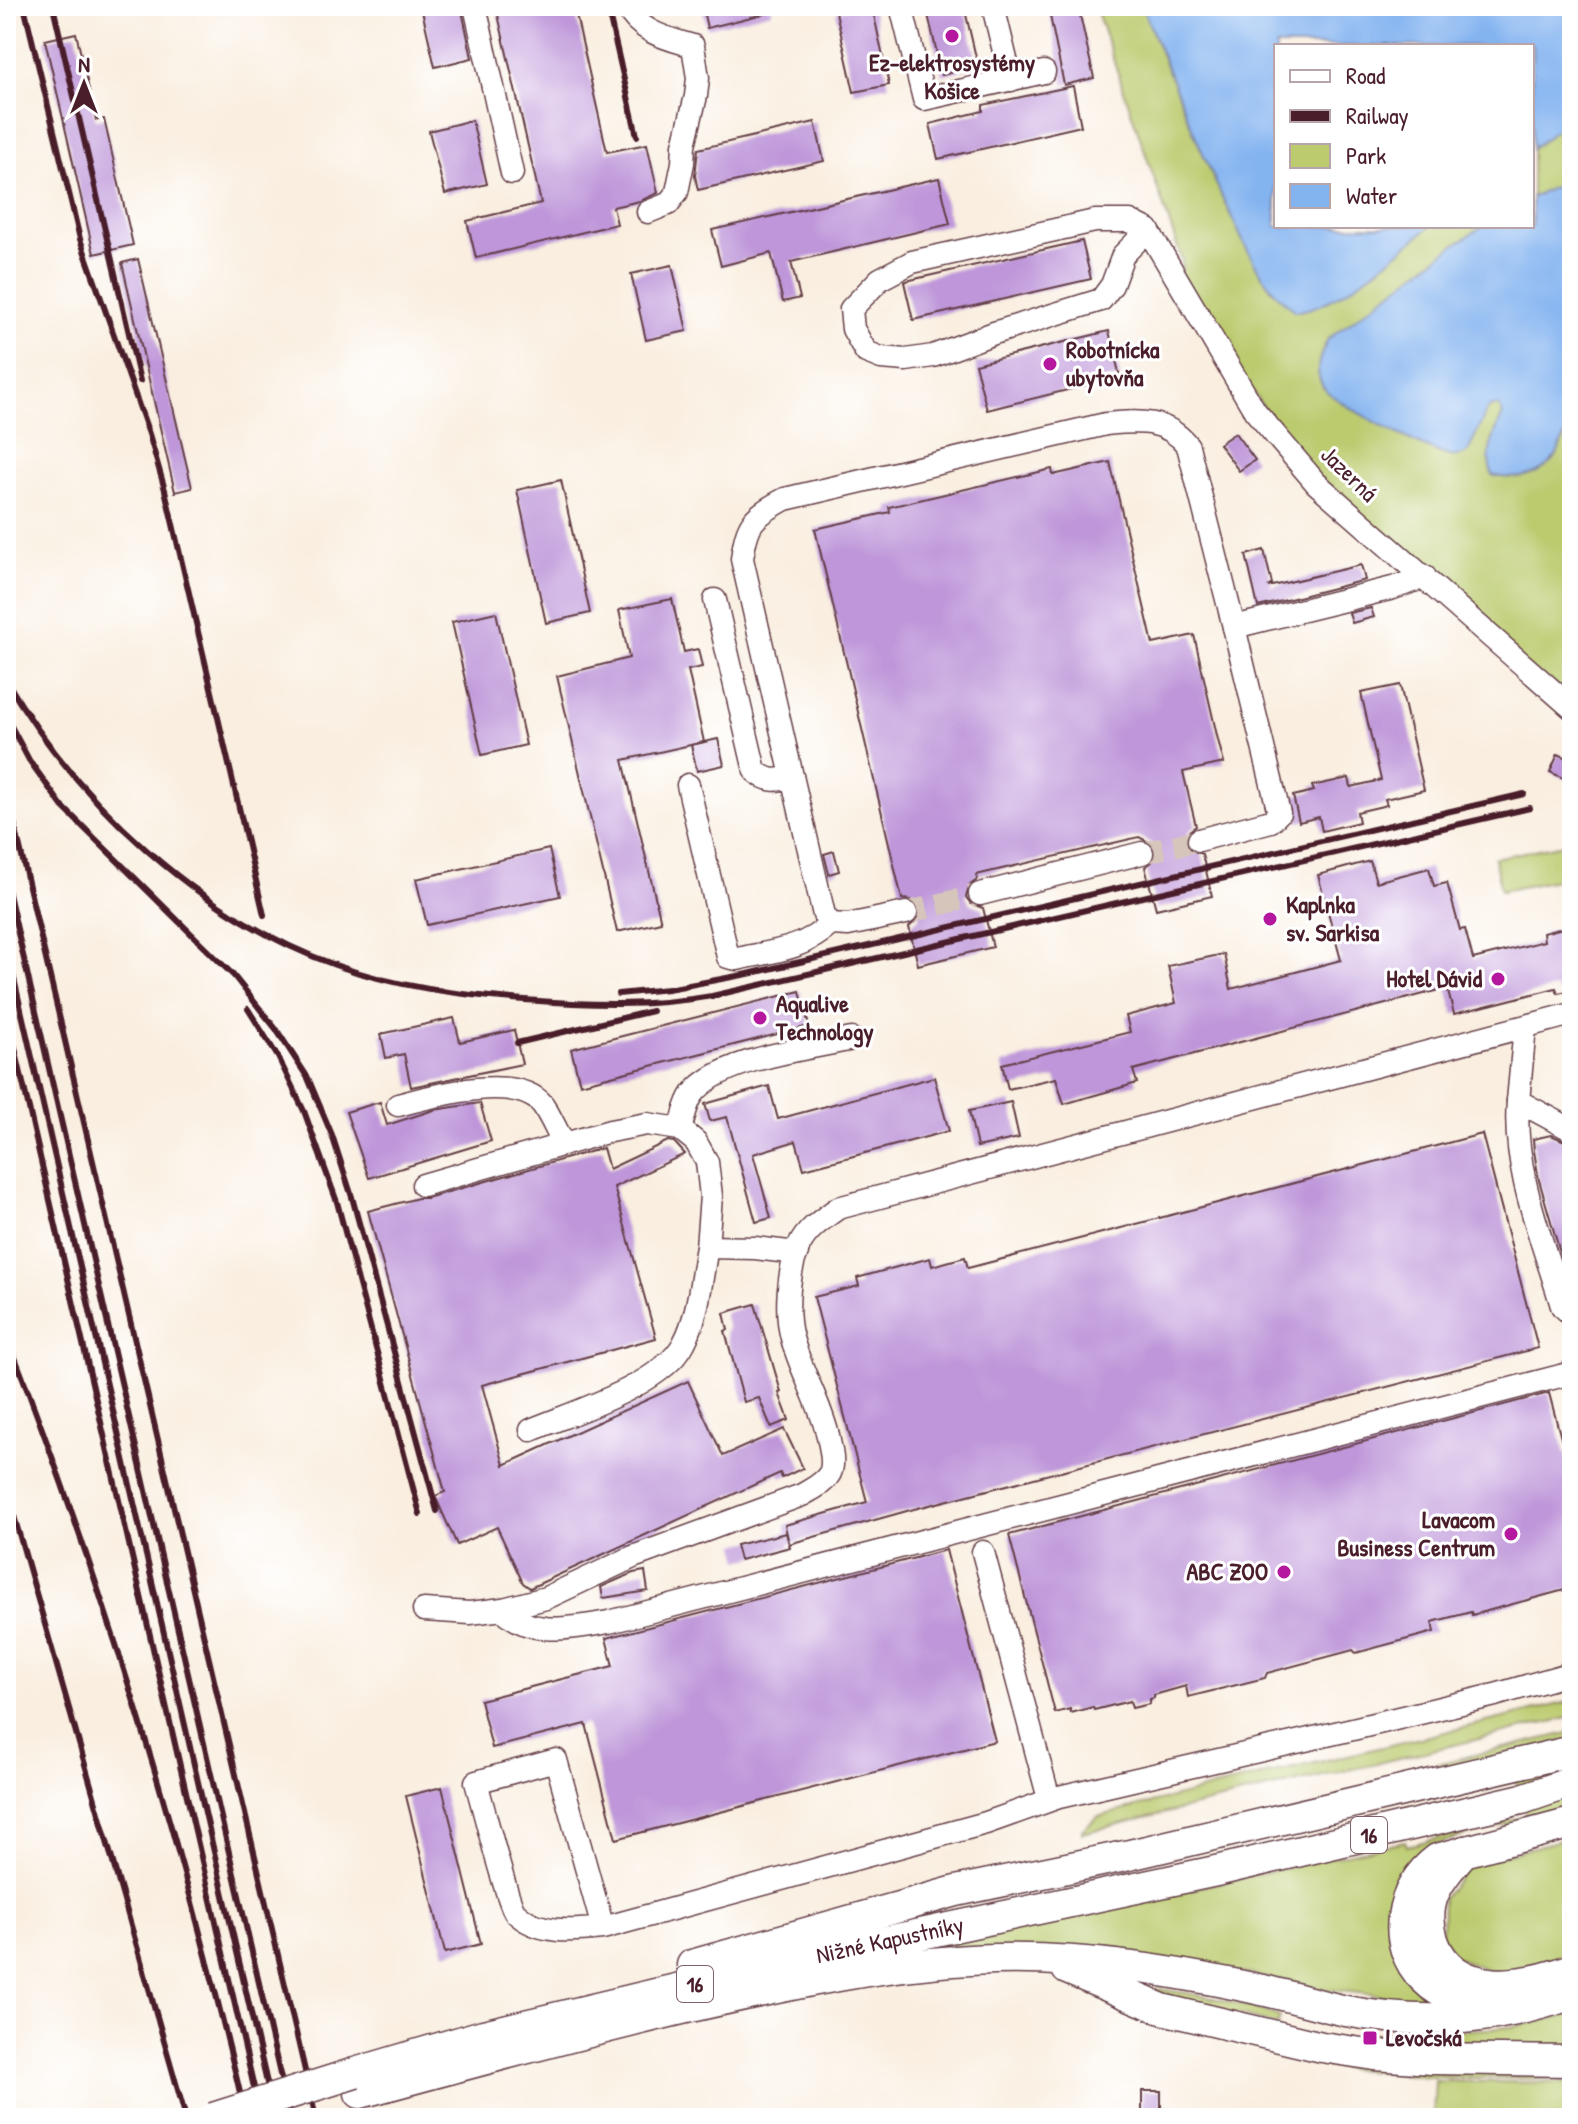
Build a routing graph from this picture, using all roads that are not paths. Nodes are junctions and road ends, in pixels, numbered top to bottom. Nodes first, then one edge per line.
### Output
1 (475, 6) edge
2 (626, 6) edge
3 (901, 6) edge
4 (993, 6) edge
5 (1044, 72) dead end
6 (1011, 80) junction
7 (512, 173) dead end
8 (648, 212) dead end
9 (1148, 230) junction
10 (1425, 577) junction
11 (715, 600) dead end
12 (1234, 627) junction
13 (1572, 708) edge
14 (792, 777) junction
15 (688, 785) dead end
16 (1199, 840) tunnel mouth
17 (1142, 853) tunnel mouth
18 (980, 894) tunnel mouth
19 (906, 913) tunnel mouth
20 (831, 924) junction
21 (1568, 1015) dead end
22 (1525, 1027) junction
23 (852, 1039) dead end
24 (1518, 1101) junction
25 (398, 1105) dead end
26 (680, 1129) junction
27 (1572, 1130) edge
28 (564, 1144) junction
29 (423, 1185) dead end
30 (707, 1247) junction
31 (797, 1253) junction
32 (1572, 1315) edge
33 (1572, 1373) edge
34 (531, 1430) dead end
35 (983, 1552) dead end
36 (503, 1609) junction
37 (424, 1610) dead end
38 (1572, 1673) edge
39 (1572, 1751) edge
40 (1572, 1782) edge
41 (1049, 1799) junction
42 (1572, 1823) edge
43 (1464, 1851) junction
44 (603, 1928) junction
45 (1043, 1959) junction
46 (1572, 1969) edge
47 (1572, 1994) edge
48 (1530, 2006) junction
49 (483, 2035) junction
50 (1572, 2061) edge
51 (358, 2083) junction
52 (213, 2118) edge
53 (280, 2118) edge

1 - 7 lane
2 - 8 lane
3 - 6 lane
4 - 6 lane
5 - 6 lane
9 - 9 lane
9 - 10 lane, Jazerná
10 - 12 lane
10 - 13 lane, Jazerná
11 - 14 lane
12 - 14 lane
12 - 16 lane
14 - 20 lane
15 - 20 lane
17 - 18 lane
19 - 20 lane
21 - 22 lane
22 - 24 lane
22 - 31 lane
23 - 26 lane
24 - 27 lane
24 - 32 lane
25 - 28 lane
26 - 28 lane
26 - 30 lane
28 - 29 lane
30 - 31 lane
30 - 34 lane
31 - 36 lane
33 - 36 lane
35 - 41 lane
36 - 37 lane
38 - 41 lane
39 - 49 highway
40 - 49 highway, Nižné Kapustníky / 16
41 - 44 lane
42 - 43 highway
43 - 46 highway
43 - 48 highway
44 - 44 lane
45 - 48 highway, 16
45 - 50 highway
45 - 51 highway, Nižné Kapustníky / 16
47 - 48 highway, 16
49 - 51 highway, Nižné Kapustníky / 16
51 - 52 highway, Nižné Kapustníky / 16, bridge
51 - 53 highway, Nižné Kapustníky / 16

